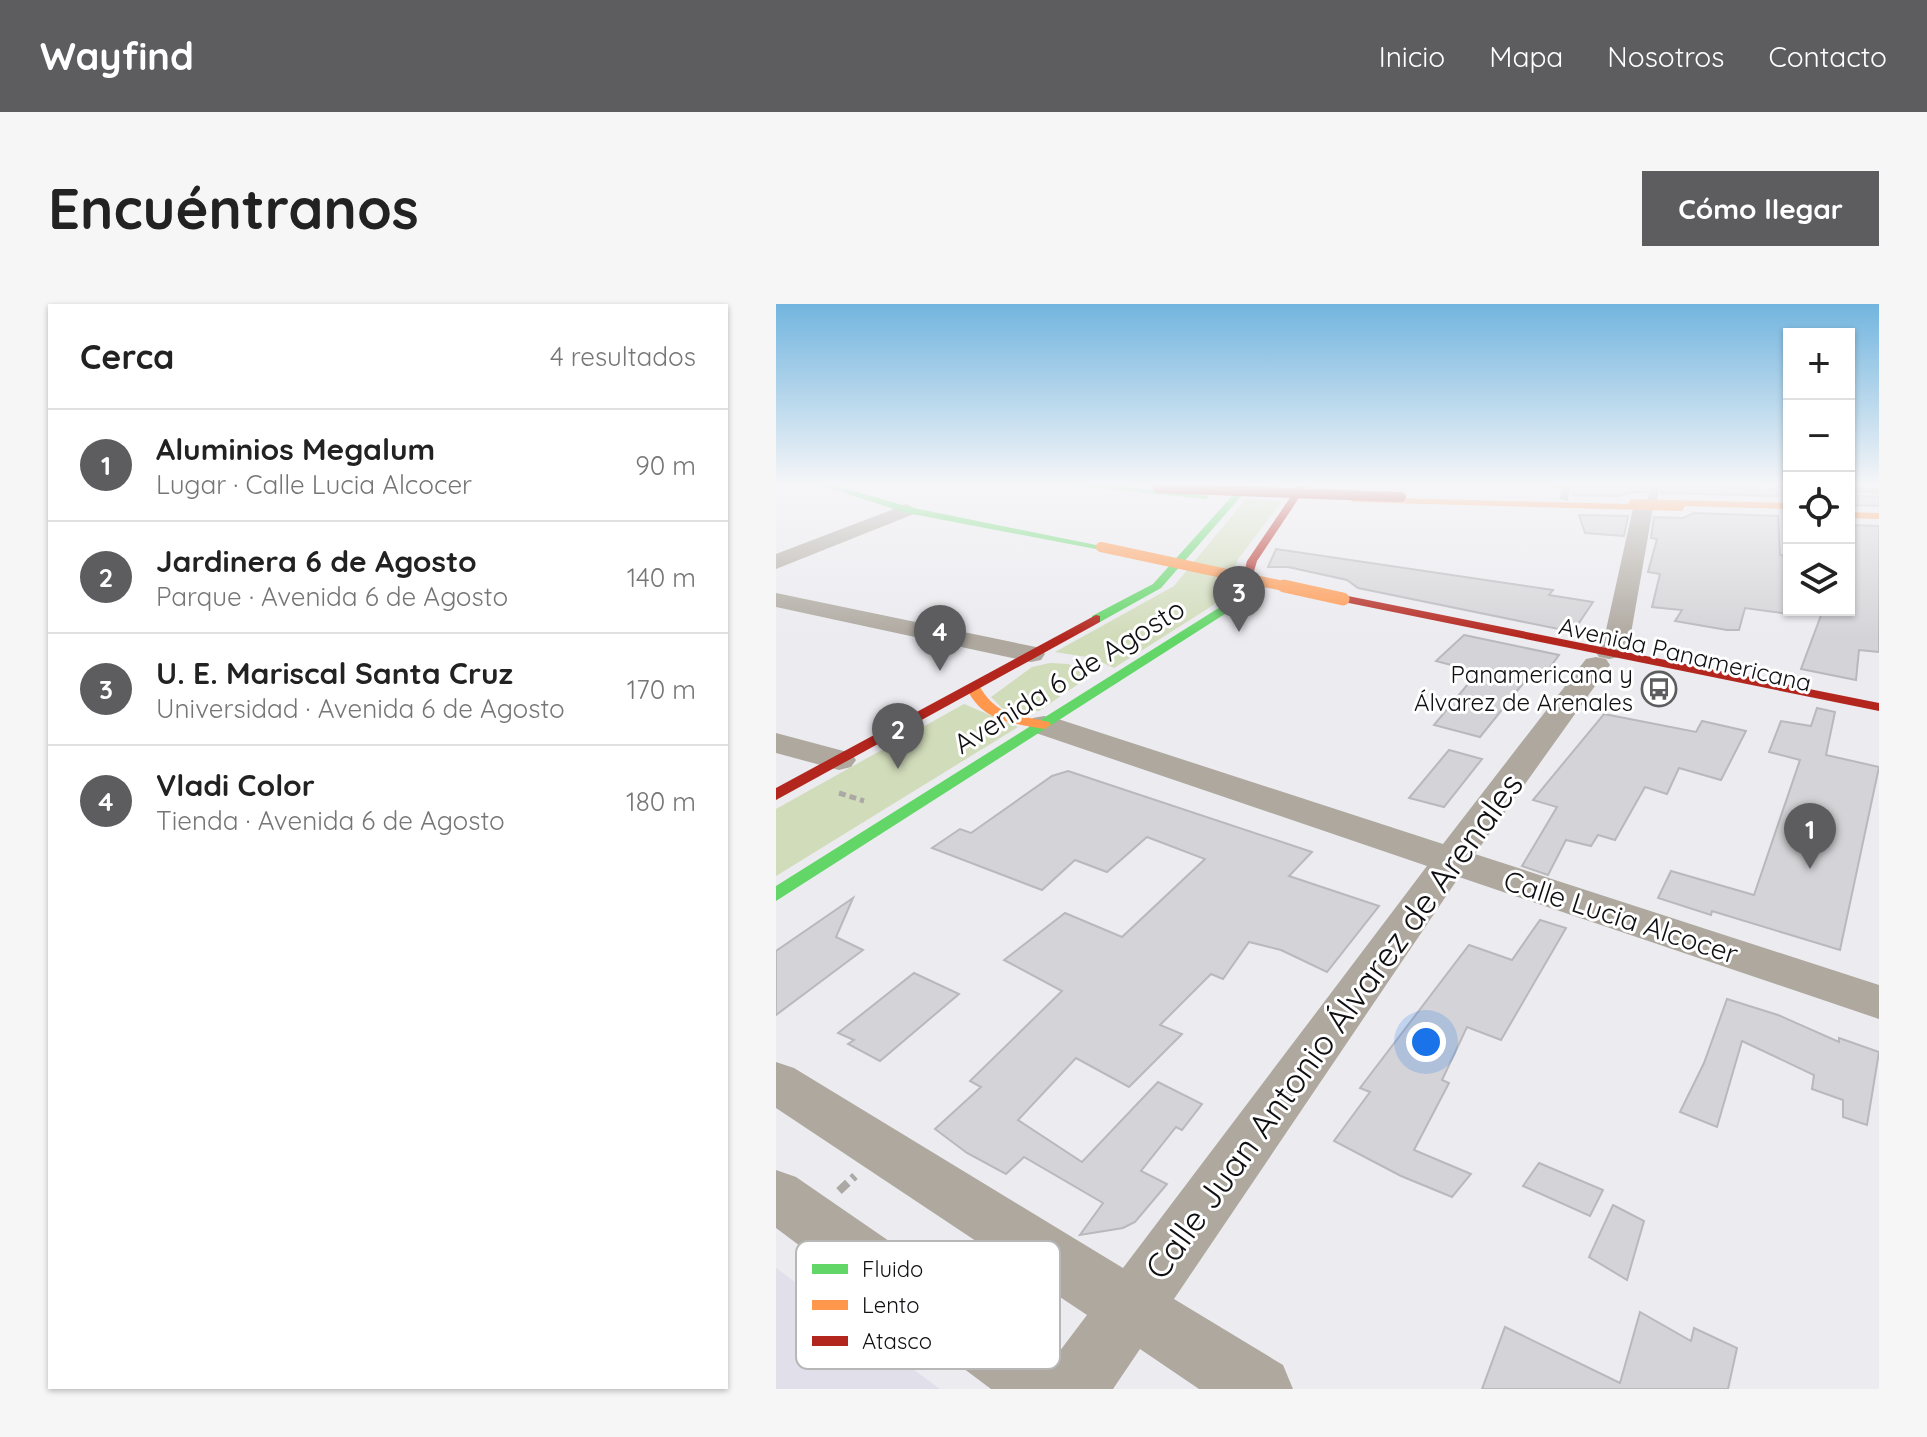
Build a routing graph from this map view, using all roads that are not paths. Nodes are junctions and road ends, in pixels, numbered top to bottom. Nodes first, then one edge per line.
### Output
1 (840, 537) edge
2 (1042, 537) edge
3 (1052, 537) edge
4 (1071, 537) edge
5 (1202, 537) edge
6 (1272, 537) edge
7 (1641, 537) edge
8 (1186, 557) junction
9 (776, 562) edge
10 (1173, 571) junction
11 (1246, 578) junction
12 (776, 600) edge
13 (1481, 630) junction
14 (1593, 653) junction
15 (1031, 654) junction
16 (1063, 658) dead end
17 (1094, 667) dead end
18 (1645, 673) junction
19 (1115, 681) junction
20 (973, 687) junction
21 (1879, 707) edge
22 (1879, 724) edge
23 (1044, 725) junction
24 (776, 743) edge
25 (839, 776) junction
26 (776, 795) edge
27 (1450, 861) junction
28 (776, 895) edge
29 (1879, 1002) edge
30 (776, 1082) edge
31 (802, 1197) edge
32 (858, 1241) edge
33 (1027, 1241) edge
34 (1060, 1262) edge
35 (1131, 1307) junction
36 (1021, 1369) edge
37 (1046, 1389) edge
38 (1073, 1389) edge
39 (1259, 1389) edge

1 - 9 street
2 - 10 main road
3 - 13 main road, Avenida Panamericana, bridge
4 - 8 main road
5 - 8 main road, Avenida 6 de Agosto
6 - 11 main road, Avenida 6 de Agosto
7 - 14 street, Calle Juan Antonio Álvarez de Arenales
8 - 10 main road, Avenida 6 de Agosto
10 - 15 main road, Avenida 6 de Agosto
11 - 14 main road
11 - 14 main road
11 - 19 main road, Avenida 6 de Agosto
12 - 15 street
13 - 14 main road, Avenida Panamericana
13 - 18 main road, Avenida Panamericana
14 - 18 main road
14 - 21 main road, Avenida Panamericana
14 - 27 street, Calle Juan Antonio Álvarez de Arenales
15 - 16 main road
15 - 20 main road, Avenida 6 de Agosto
17 - 19 main road
18 - 22 main road, Avenida Panamericana
19 - 23 main road, Avenida 6 de Agosto
20 - 23 main road
20 - 25 main road, Avenida 6 de Agosto
23 - 27 street, Calle Lucia Alcocer
23 - 28 main road, Avenida 6 de Agosto
24 - 25 street
25 - 26 main road, Avenida 6 de Agosto
27 - 29 street, Calle Lucia Alcocer
27 - 35 street, Calle Juan Antonio Álvarez de Arenales
30 - 33 street
31 - 32 street
34 - 35 street
35 - 38 street, Calle Juan Antonio Álvarez de Arenales
35 - 39 street
36 - 37 street

